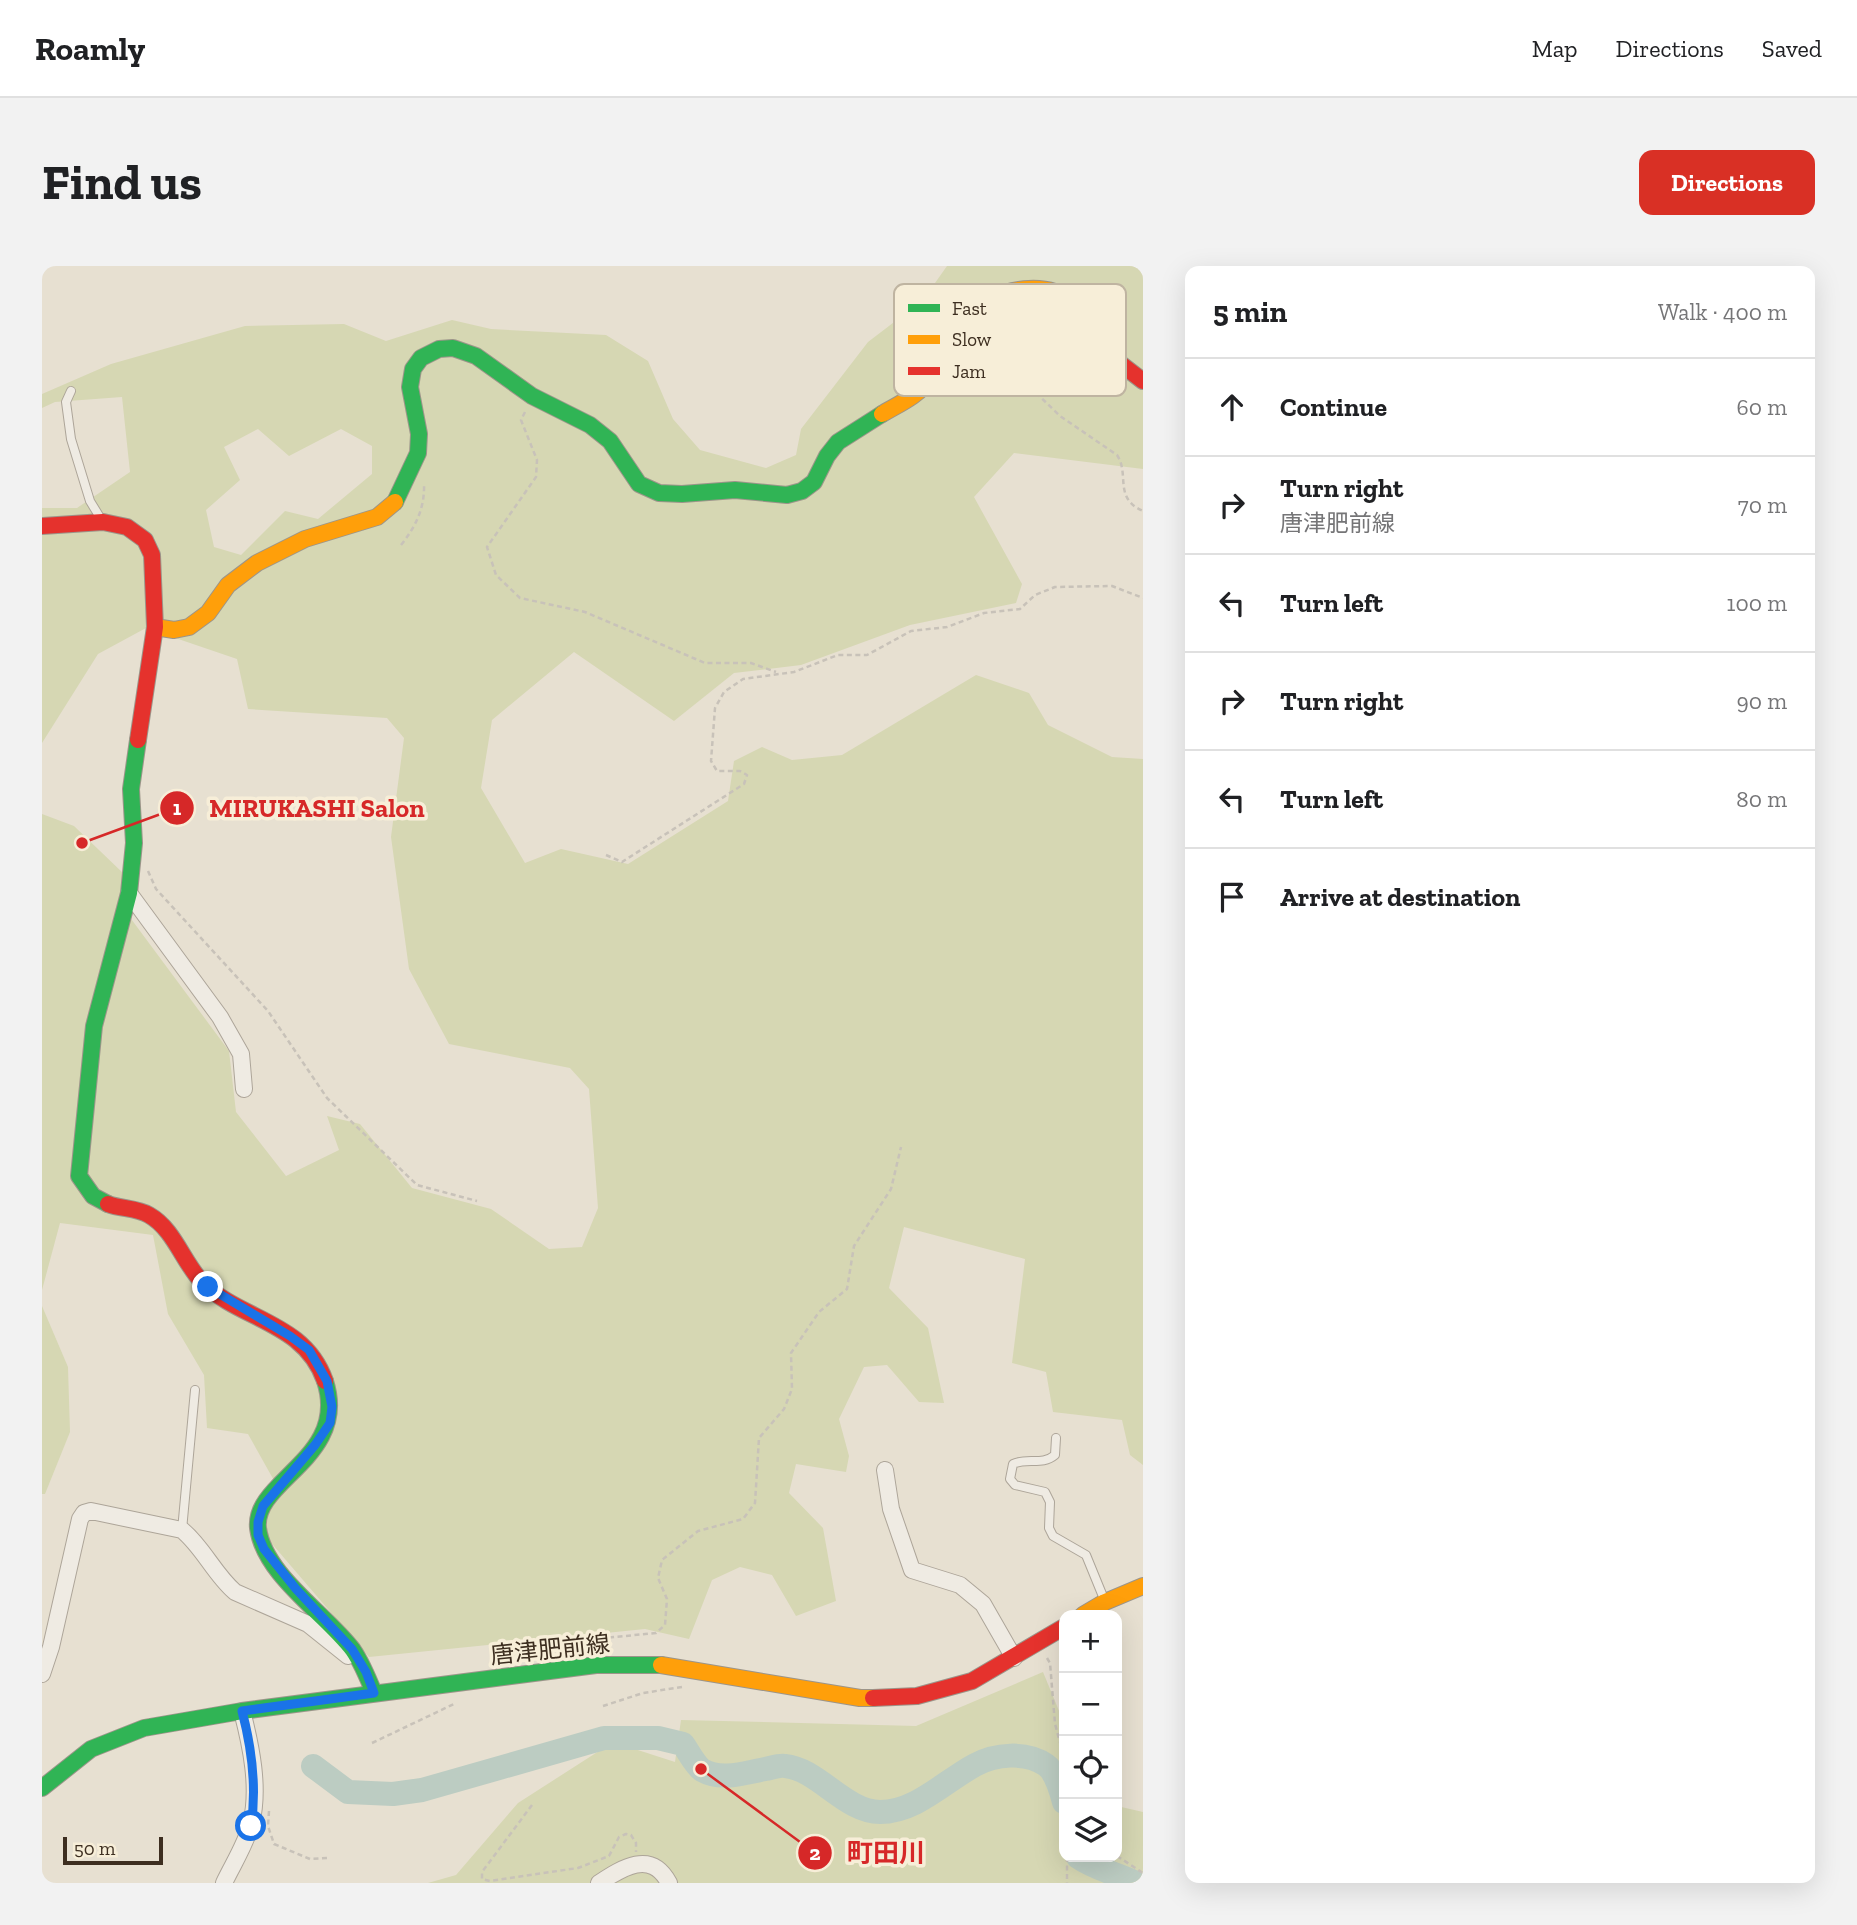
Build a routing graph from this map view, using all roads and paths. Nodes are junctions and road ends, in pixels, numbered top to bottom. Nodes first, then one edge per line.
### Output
1 (1126, 368) edge
2 (1143, 381) edge
3 (71, 391) dead end
4 (532, 396) junction
5 (911, 396) edge
6 (1039, 396) edge
7 (424, 475) dead end
8 (1143, 511) edge
9 (103, 522) junction
10 (42, 526) edge
11 (401, 545) dead end
12 (1143, 598) edge
13 (155, 627) junction
14 (779, 673) junction
15 (606, 855) dead end
16 (148, 872) dead end
17 (129, 894) junction
18 (244, 1089) dead end
19 (901, 1147) dead end
20 (477, 1201) dead end
21 (195, 1390) dead end
22 (1056, 1438) dead end
23 (885, 1470) dead end
24 (182, 1530) junction
25 (1143, 1586) edge
26 (1105, 1602) junction
27 (1091, 1610) edge
28 (1059, 1630) edge
29 (1037, 1643) junction
30 (1014, 1658) junction
31 (563, 1669) junction
32 (706, 1671) junction
33 (366, 1672) junction
34 (42, 1674) edge
35 (374, 1693) junction
36 (456, 1703) dead end
37 (603, 1706) dead end
38 (242, 1711) junction
39 (1059, 1739) edge
40 (372, 1743) dead end
41 (42, 1788) edge
42 (270, 1802) dead end
43 (532, 1805) dead end
44 (328, 1858) dead end
45 (1122, 1859) edge
46 (1067, 1862) edge
47 (635, 1864) junction
48 (1143, 1873) edge
49 (224, 1883) edge
50 (599, 1883) edge
51 (669, 1883) edge
52 (1067, 1883) edge

1 - 2 street
3 - 9 lane
4 - 5 street
4 - 13 street
4 - 14 path
6 - 8 path
7 - 11 path
9 - 10 street
9 - 13 street
12 - 14 path
13 - 17 street
14 - 15 path
16 - 20 path
17 - 18 street
17 - 33 street
19 - 31 path
21 - 24 lane
22 - 26 lane
23 - 30 street
24 - 33 street
24 - 34 street
25 - 26 street
26 - 27 street
28 - 29 street, 唐津肥前線
29 - 30 street, 唐津肥前線
29 - 39 path
30 - 32 street, 唐津肥前線
31 - 32 street, 唐津肥前線
31 - 35 street, 唐津肥前線
32 - 37 path
33 - 35 street
35 - 38 street, 唐津肥前線
36 - 40 path
38 - 41 street, 唐津肥前線
38 - 49 street
42 - 44 path
43 - 47 path
45 - 48 path
46 - 52 path
47 - 50 street
47 - 51 street

